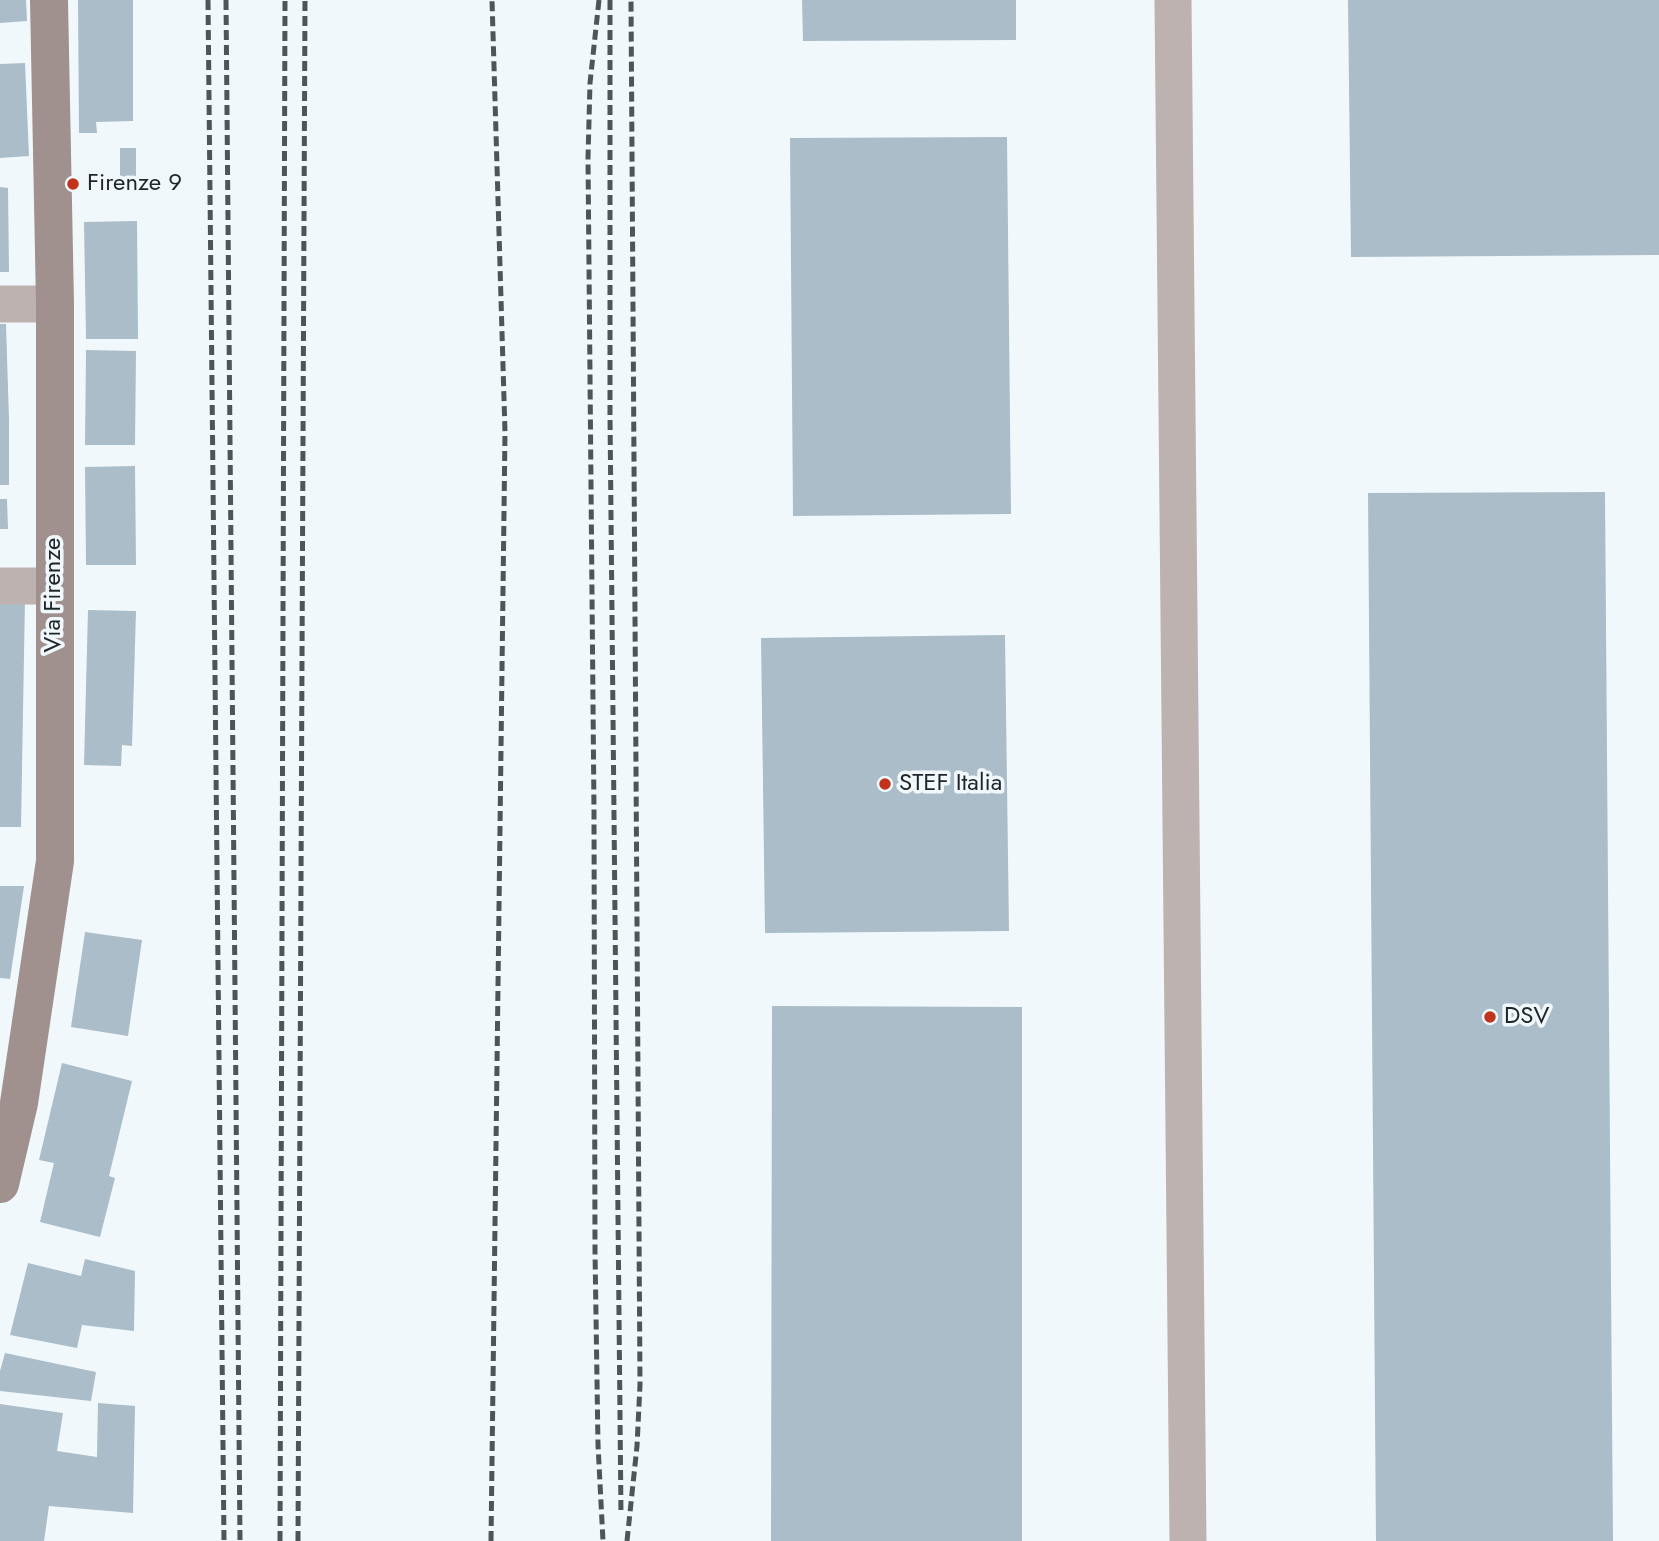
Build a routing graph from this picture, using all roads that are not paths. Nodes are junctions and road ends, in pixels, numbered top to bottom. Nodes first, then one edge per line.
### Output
1 (50, 0) edge
2 (1173, 0) edge
3 (0, 304) edge
4 (55, 304) junction
5 (0, 586) edge
6 (54, 586) junction
7 (0, 1184) edge
8 (1188, 1541) edge

1 - 4 main road, Via Firenze
2 - 8 street
3 - 4 street
4 - 6 main road, Via Firenze
5 - 6 street
6 - 7 main road, Via Firenze

